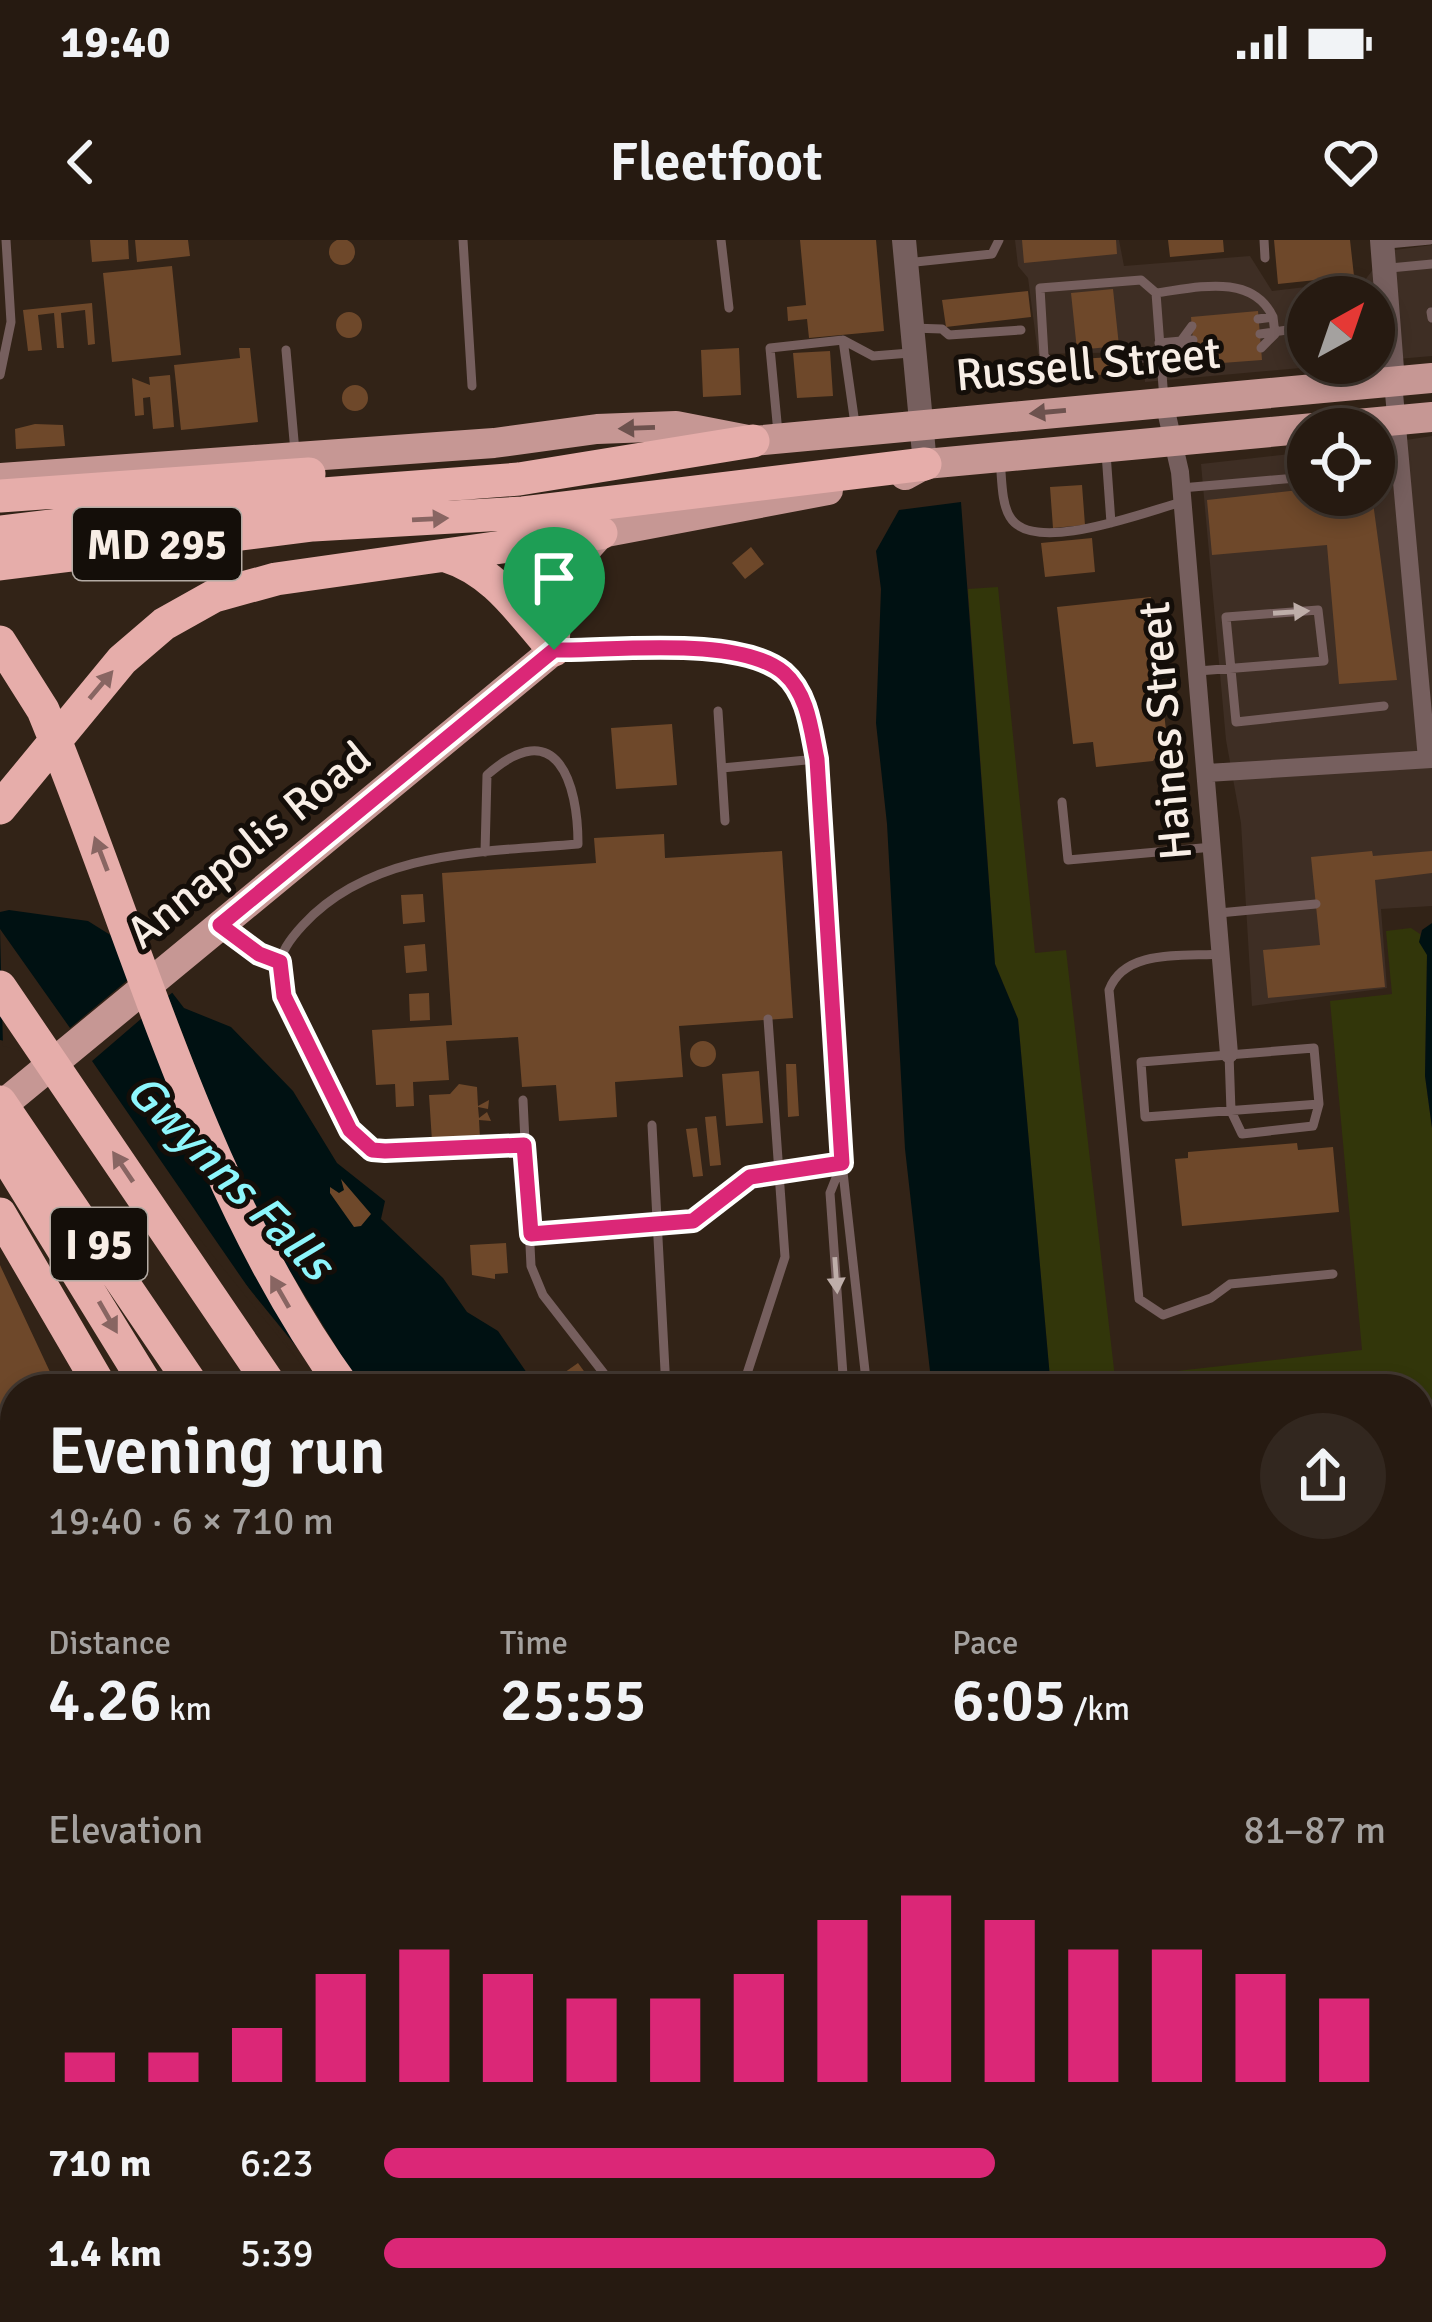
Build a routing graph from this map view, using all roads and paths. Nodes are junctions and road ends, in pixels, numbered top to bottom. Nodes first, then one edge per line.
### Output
1 (6, 240) edge
2 (463, 240) edge
3 (721, 240) edge
4 (999, 240) edge
5 (1264, 240) edge
6 (1430, 240) edge
7 (905, 251) edge
8 (1383, 251) edge
9 (1265, 258) dead end
10 (1430, 264) edge
11 (1429, 278) dead end
12 (1156, 293) junction
13 (728, 308) dead end
14 (1273, 317) junction
15 (1258, 319) dead end
16 (1192, 326) dead end
17 (1022, 330) dead end
18 (1287, 331) edge
19 (1259, 334) dead end
20 (1275, 334) junction
21 (843, 340) junction
22 (913, 340) junction
23 (1187, 341) junction
24 (1261, 348) dead end
25 (286, 350) dead end
26 (1160, 350) junction
27 (1194, 356) dead end
28 (1114, 362) dead end
29 (1077, 365) dead end
30 (0, 375) edge
31 (1432, 378) edge
32 (1287, 381) edge
33 (1395, 382) edge
34 (1393, 384) edge
35 (472, 386) dead end
36 (1164, 401) junction
37 (1432, 417) edge
38 (1397, 420) junction
39 (921, 423) junction
40 (856, 430) junction
41 (765, 439) junction
42 (1176, 442) junction
43 (1106, 448) junction
44 (1000, 457) junction
45 (925, 464) junction
46 (1395, 470) edge
47 (1402, 470) junction
48 (0, 478) edge
49 (1287, 480) edge
50 (307, 488) junction
51 (1182, 495) junction
52 (0, 496) edge
53 (1111, 523) junction
54 (0, 532) edge
55 (601, 533) junction
56 (445, 555) junction
57 (0, 564) edge
58 (0, 642) edge
59 (554, 650) junction
60 (1231, 668) junction
61 (1198, 671) junction
62 (1384, 706) dead end
63 (718, 711) dead end
64 (817, 759) junction
65 (1430, 759) edge
66 (722, 768) junction
67 (1207, 773) junction
68 (1062, 802) dead end
69 (0, 808) edge
70 (725, 821) dead end
71 (1213, 847) junction
72 (485, 852) junction
73 (1316, 904) dead end
74 (1219, 913) junction
75 (220, 925) junction
76 (1222, 954) junction
77 (280, 962) junction
78 (0, 987) edge
79 (768, 1019) dead end
80 (1229, 1054) junction
81 (523, 1100) dead end
82 (1319, 1103) junction
83 (0, 1104) edge
84 (1232, 1111) junction
85 (652, 1125) dead end
86 (524, 1145) junction
87 (0, 1147) edge
88 (842, 1163) junction
89 (0, 1214) edge
90 (654, 1228) junction
91 (531, 1234) junction
92 (1333, 1274) dead end
93 (93, 1374) edge
94 (140, 1374) edge
95 (184, 1374) edge
96 (265, 1374) edge
97 (335, 1374) edge
98 (604, 1374) edge
99 (665, 1374) edge
100 (747, 1374) edge
101 (843, 1374) edge
102 (865, 1374) edge

1 - 30 lane
2 - 35 lane
3 - 13 lane
4 - 7 lane
5 - 9 lane
6 - 8 lane
7 - 22 street
8 - 10 lane
10 - 11 lane
12 - 14 lane
12 - 26 lane
12 - 29 lane
14 - 15 lane
14 - 20 lane
16 - 23 lane
17 - 22 lane
18 - 20 lane
19 - 20 lane
20 - 24 lane
21 - 22 lane
21 - 40 lane
21 - 41 lane
22 - 39 street
23 - 26 lane
23 - 27 lane
25 - 50 lane
26 - 28 lane
26 - 36 lane
31 - 33 main road, Russell Street
32 - 36 main road, Russell Street
34 - 38 street
36 -> 39 main road, Russell Street
36 - 42 street, Haines Street
37 - 38 main road, MD 295
38 - 42 main road, MD 295
38 - 47 street
39 - 40 main road, Russell Street
39 - 45 street
40 - 41 main road, Russell Street
41 - 50 highway
41 -> 50 main road, Russell Street
42 - 43 main road, MD 295
42 - 51 street, Haines Street
43 - 44 main road, MD 295
43 - 53 lane
44 - 45 main road, MD 295
44 - 53 lane
50 -> 45 highway, MD 295
45 - 55 main road
46 - 47 lane
47 - 65 street
48 - 50 main road, Russell Street
49 - 51 lane
50 - 52 highway
50 - 54 highway, MD 295
50 - 57 highway, MD 295
51 - 53 lane
51 - 61 street, Haines Street
55 - 56 highway
55 - 59 main road
56 - 59 highway
69 -> 56 highway
97 -> 58 highway
59 - 64 lane
59 - 75 main road, Annapolis Road
60 -> 60 lane
60 - 61 lane
60 - 62 lane
61 - 67 street, Haines Street
63 - 66 lane
64 - 66 lane
64 - 88 lane
65 - 67 street
66 - 70 lane
67 - 71 street, Haines Street
68 - 71 lane
71 - 74 street, Haines Street
72 - 72 lane
72 - 77 lane
73 - 74 lane
74 - 76 street, Haines Street
75 - 77 lane
75 - 83 main road, Annapolis Road
76 - 80 street, Haines Street
76 - 92 lane
77 - 86 lane
96 -> 78 highway, I 95
79 - 100 lane
80 - 82 lane
80 - 84 lane
80 - 84 lane
81 - 86 lane
82 - 84 lane
82 - 84 lane
83 - 95 highway, I 95
85 - 90 lane
86 - 91 lane
87 -> 94 highway
88 - 90 lane
88 -> 101 lane
88 - 102 lane
89 - 93 highway
90 - 91 lane
90 - 99 lane
91 - 98 lane

